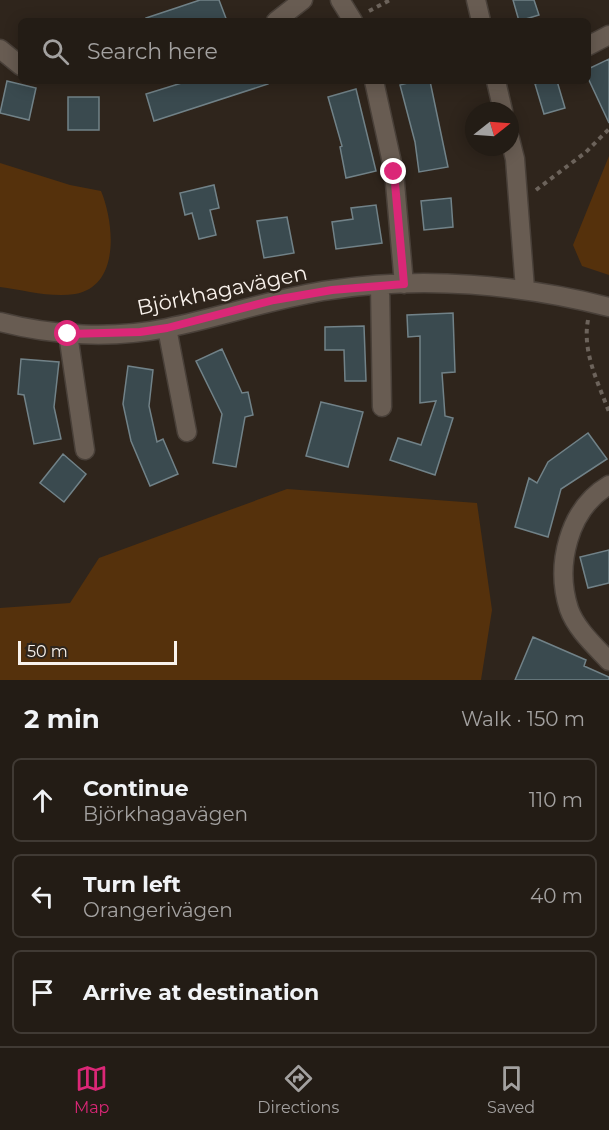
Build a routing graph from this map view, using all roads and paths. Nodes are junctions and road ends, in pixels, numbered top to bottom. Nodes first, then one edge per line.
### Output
1 (303, 0) edge
2 (340, 0) edge
3 (476, 0) edge
4 (280, 18) edge
5 (351, 18) edge
6 (480, 18) edge
7 (609, 35) edge
8 (591, 44) edge
9 (0, 50) edge
10 (18, 64) edge
11 (375, 84) edge
12 (497, 84) edge
13 (501, 102) edge
14 (609, 129) edge
15 (514, 156) edge
16 (518, 194) junction
17 (404, 284) junction
18 (380, 285) junction
19 (525, 289) junction
20 (600, 305) edge
21 (0, 322) edge
22 (167, 328) junction
23 (68, 334) junction
24 (382, 407) dead end
25 (609, 412) edge
26 (187, 432) dead end
27 (85, 450) dead end
28 (609, 485) edge
29 (609, 661) edge

1 - 4 street
2 - 5 street
3 - 6 street
7 - 8 street
9 - 10 street
11 - 17 street
12 - 13 street
14 - 16 path
15 - 16 street
16 - 19 street
17 - 18 street, Björkhagavägen
17 - 19 street, Björkhagavägen
18 - 22 street, Björkhagavägen
18 - 24 street
19 - 20 street, Björkhagavägen
20 - 25 path
21 - 23 street, Björkhagavägen
22 - 23 street, Björkhagavägen
22 - 26 street
23 - 27 street
28 - 29 street

